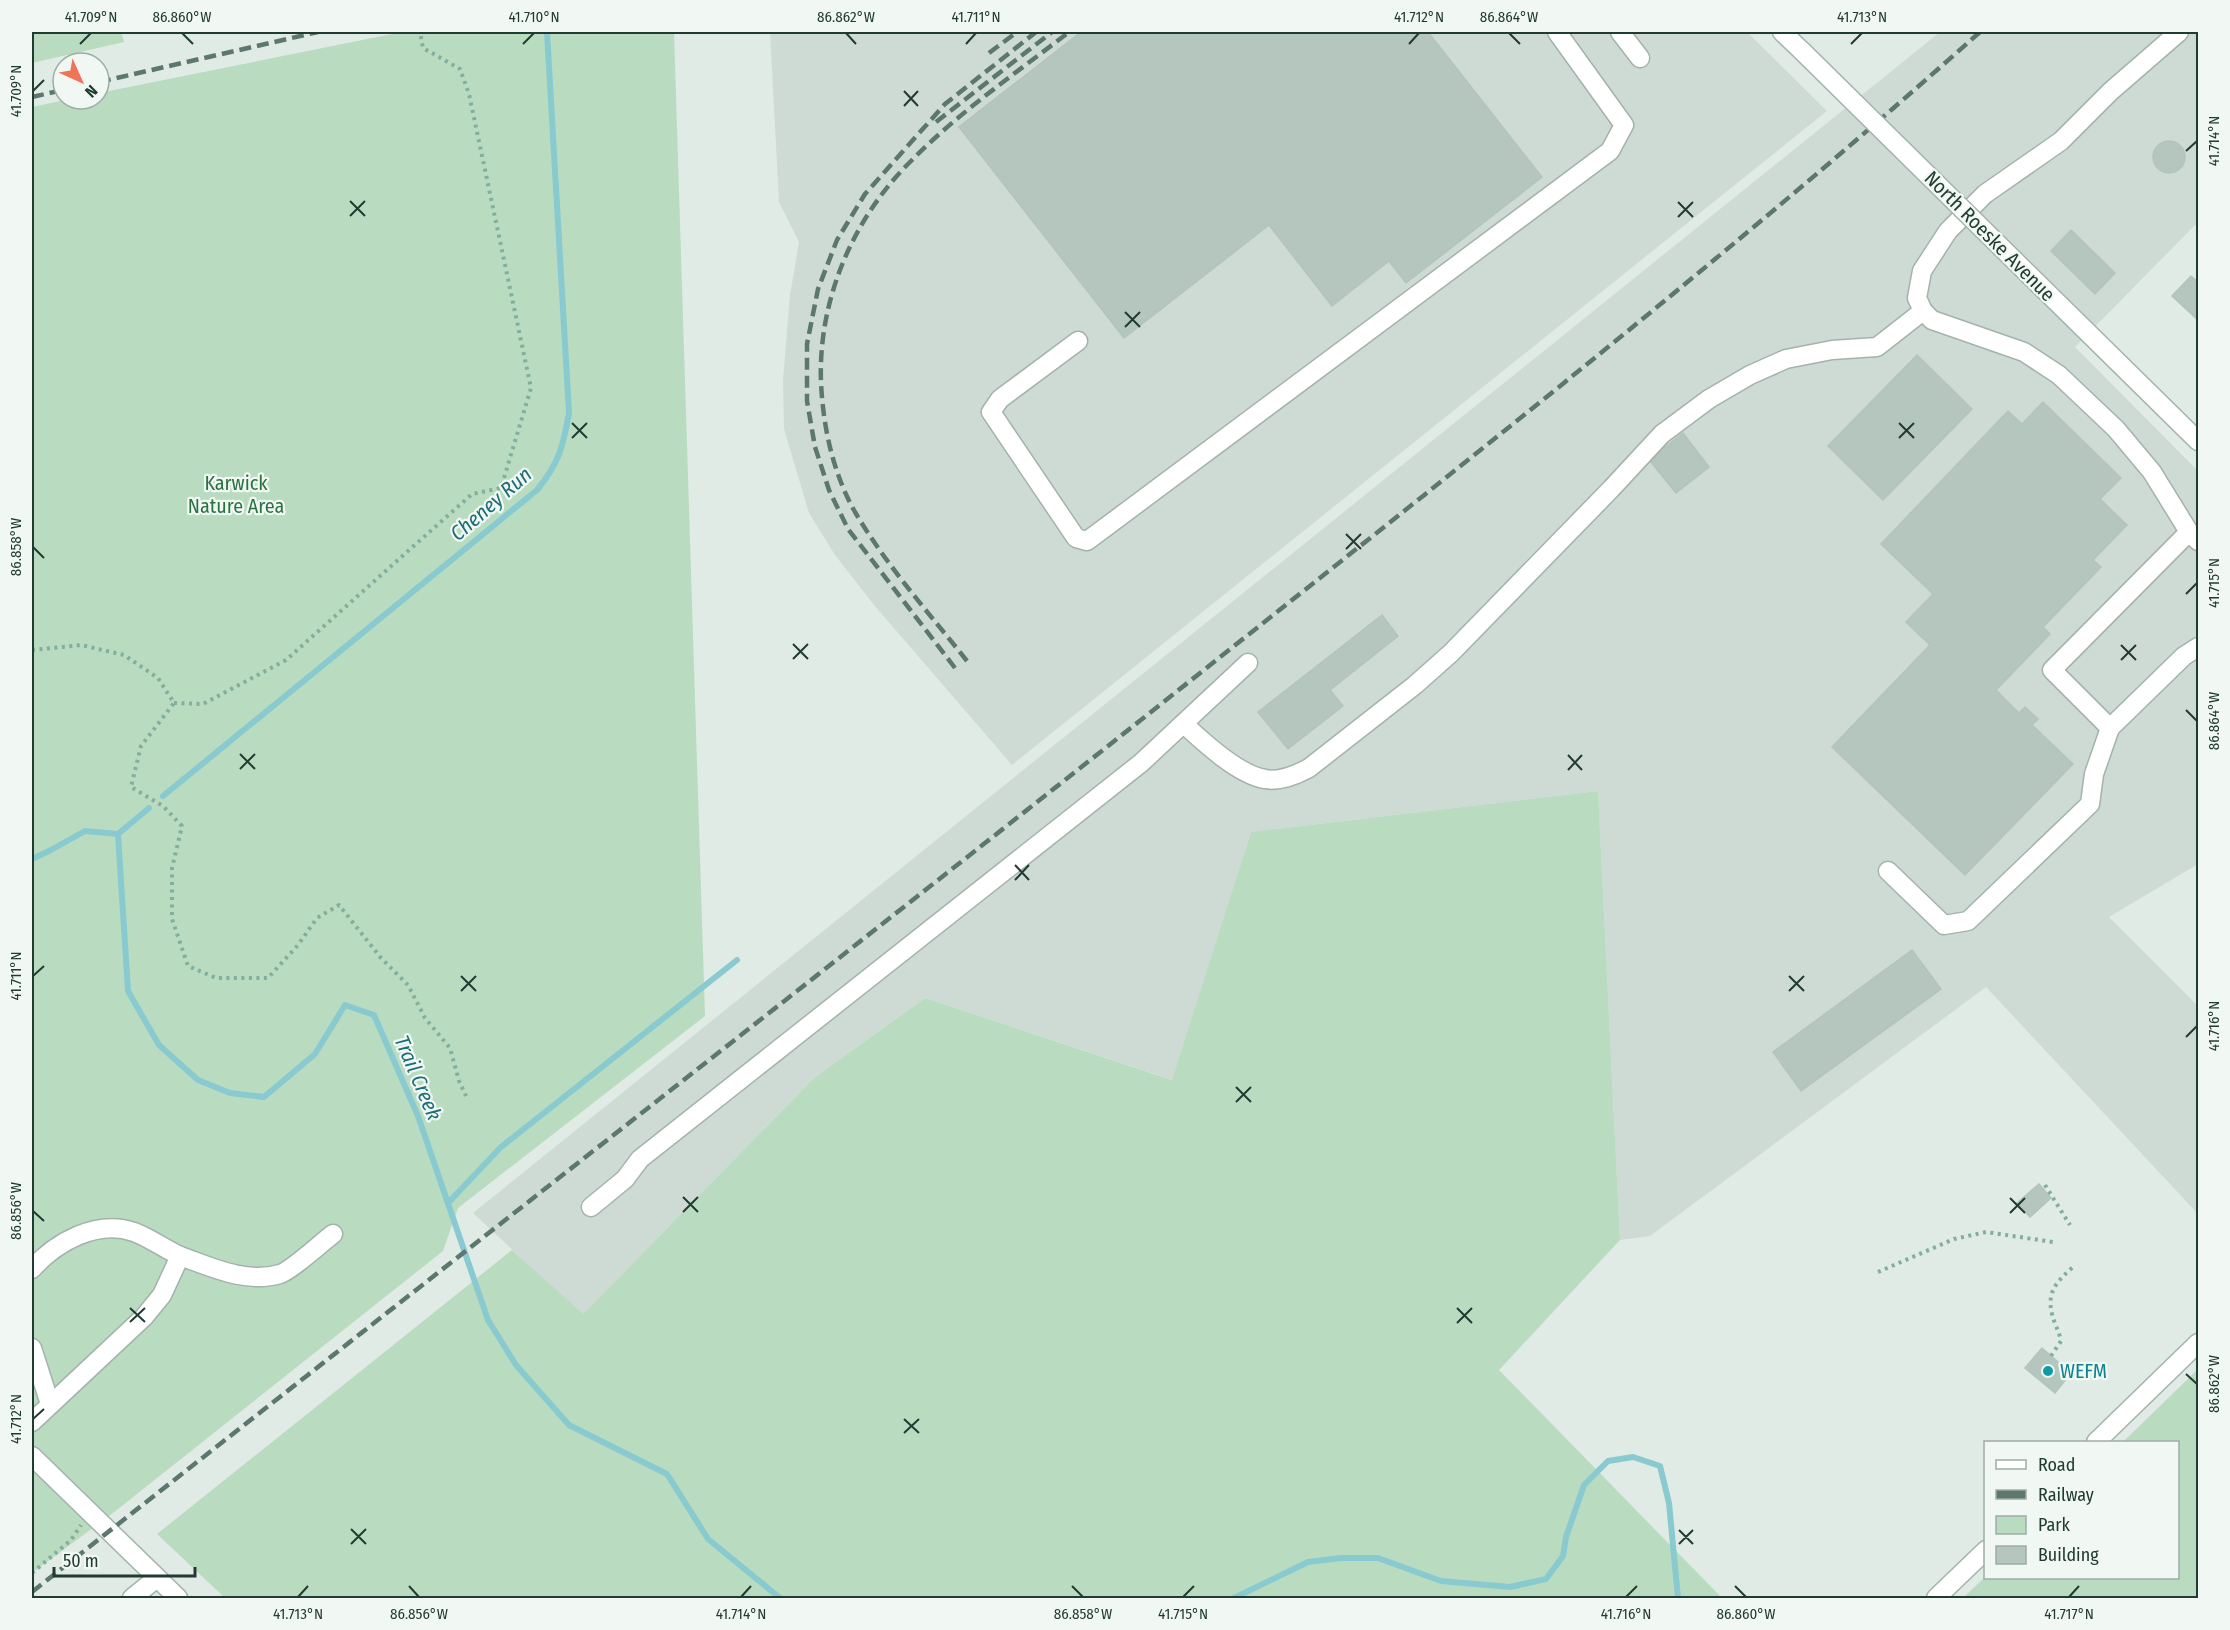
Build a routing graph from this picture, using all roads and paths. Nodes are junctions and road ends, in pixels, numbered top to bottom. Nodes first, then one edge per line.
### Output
1 (420, 32) edge
2 (1557, 32) edge
3 (1620, 32) edge
4 (1782, 32) edge
5 (2179, 32) edge
6 (1640, 57) dead end
7 (1923, 311) junction
8 (1077, 341) dead end
9 (2199, 441) edge
10 (2194, 537) edge
11 (2199, 647) edge
12 (32, 650) edge
13 (1248, 663) dead end
14 (174, 703) junction
15 (1184, 724) junction
16 (2110, 728) junction
17 (1888, 871) dead end
18 (466, 1096) dead end
19 (2045, 1185) dead end
20 (591, 1208) dead end
21 (2070, 1226) dead end
22 (333, 1234) dead end
23 (2053, 1242) dead end
24 (180, 1256) junction
25 (2074, 1266) dead end
26 (32, 1269) edge
27 (1878, 1272) dead end
28 (2199, 1343) edge
29 (32, 1348) edge
30 (2051, 1356) dead end
31 (50, 1404) junction
32 (32, 1422) edge
33 (2098, 1441) edge
34 (32, 1456) edge
35 (89, 1512) junction
36 (1984, 1552) edge
37 (32, 1573) edge
38 (157, 1578) junction
39 (132, 1599) edge
40 (178, 1599) edge
41 (1936, 1599) edge

1 - 14 path
2 - 8 street
3 - 6 street
4 - 9 street, North Roeske Avenue, bridge
5 - 7 street
7 - 10 street
7 - 15 street
10 - 16 street
11 - 16 street
12 - 14 path
13 - 15 street
14 - 18 path
15 - 20 street
16 - 17 street
19 - 21 path
22 - 24 street
23 - 27 path
24 - 26 street
24 - 31 street
25 - 30 path
28 - 33 street
29 - 31 street
31 - 32 street
34 - 35 street
35 - 37 path
35 - 38 street
36 - 41 street
38 - 39 street
38 - 40 street

